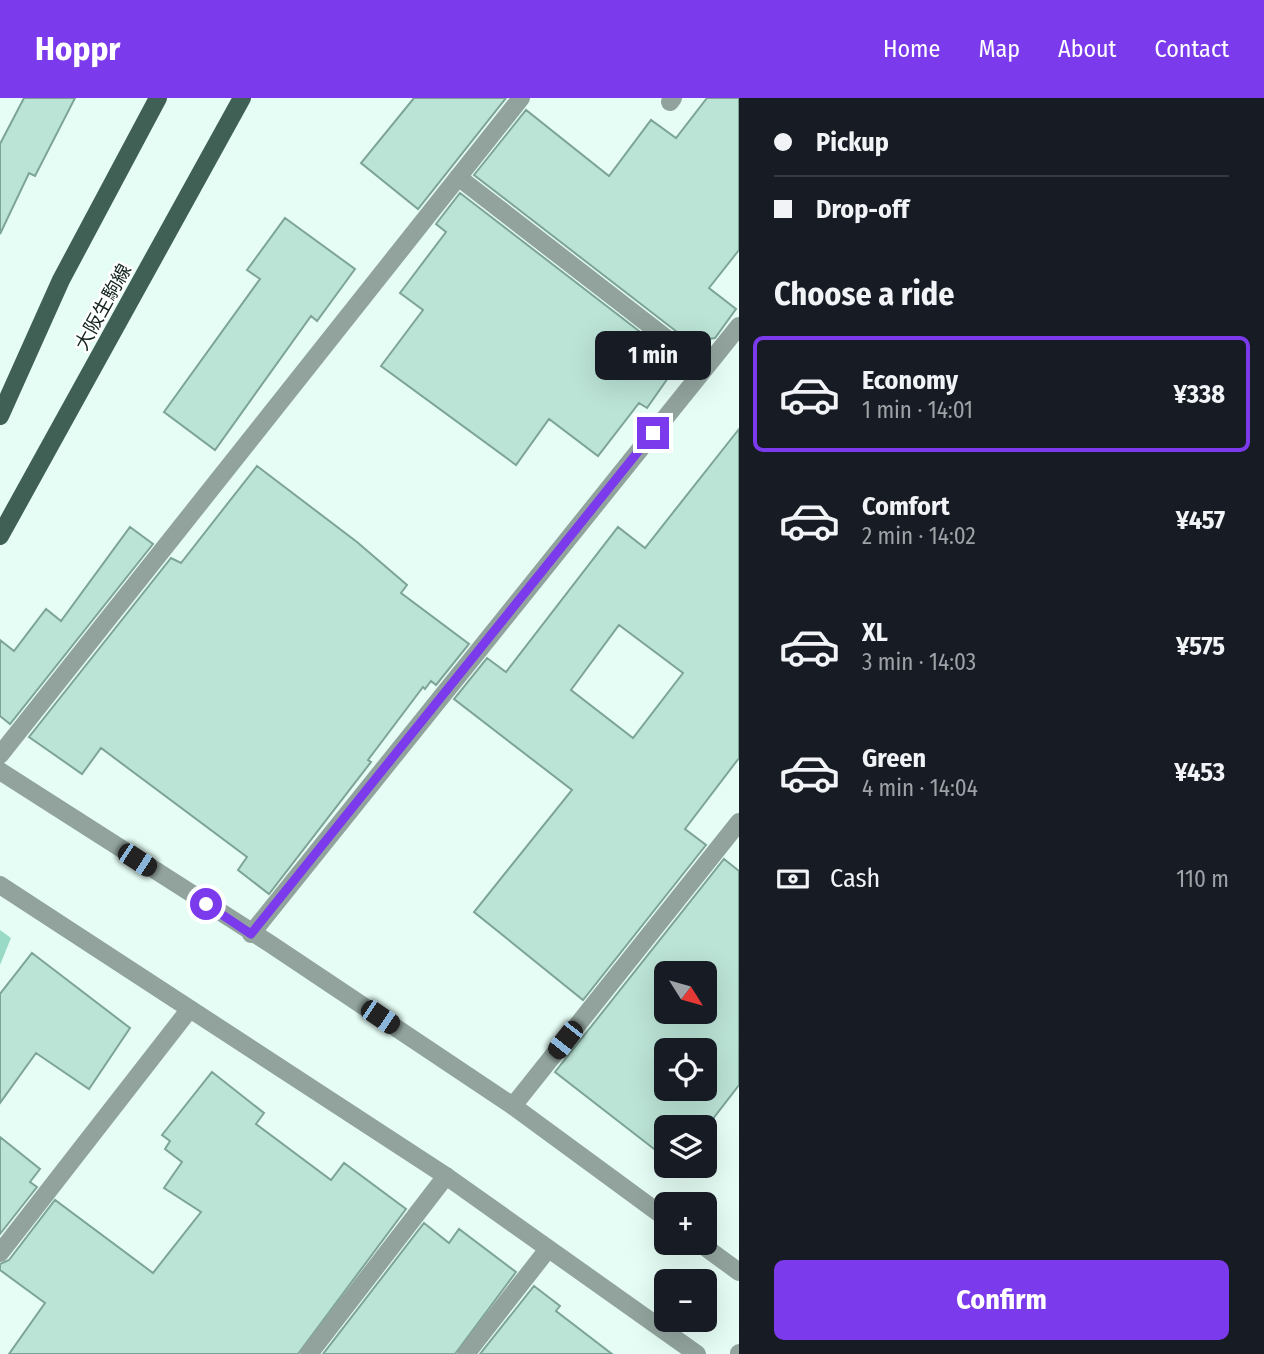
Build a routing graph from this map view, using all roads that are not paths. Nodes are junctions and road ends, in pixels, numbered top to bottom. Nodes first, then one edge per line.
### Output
1 (158, 98) edge
2 (242, 98) edge
3 (521, 98) edge
4 (458, 177) junction
5 (739, 326) edge
6 (705, 368) junction
7 (0, 416) edge
8 (0, 536) edge
9 (0, 755) edge
10 (0, 771) edge
11 (739, 822) edge
12 (0, 885) edge
13 (251, 934) junction
14 (189, 1010) junction
15 (513, 1106) junction
16 (446, 1176) junction
17 (654, 1209) edge
18 (548, 1248) junction
19 (0, 1253) edge
20 (716, 1255) edge
21 (739, 1272) edge
22 (309, 1354) edge
23 (466, 1354) edge
24 (697, 1354) edge

1 - 7 main road
2 - 8 main road, 大阪生駒線
3 - 4 street
4 - 6 street
4 - 9 street
5 - 6 street
6 - 13 street
10 - 13 street
11 - 15 street
12 - 14 street
13 - 15 street
14 - 16 street
14 - 19 street
15 - 17 street
16 - 18 street
16 - 22 street
18 - 23 street
18 - 24 street
20 - 21 street

